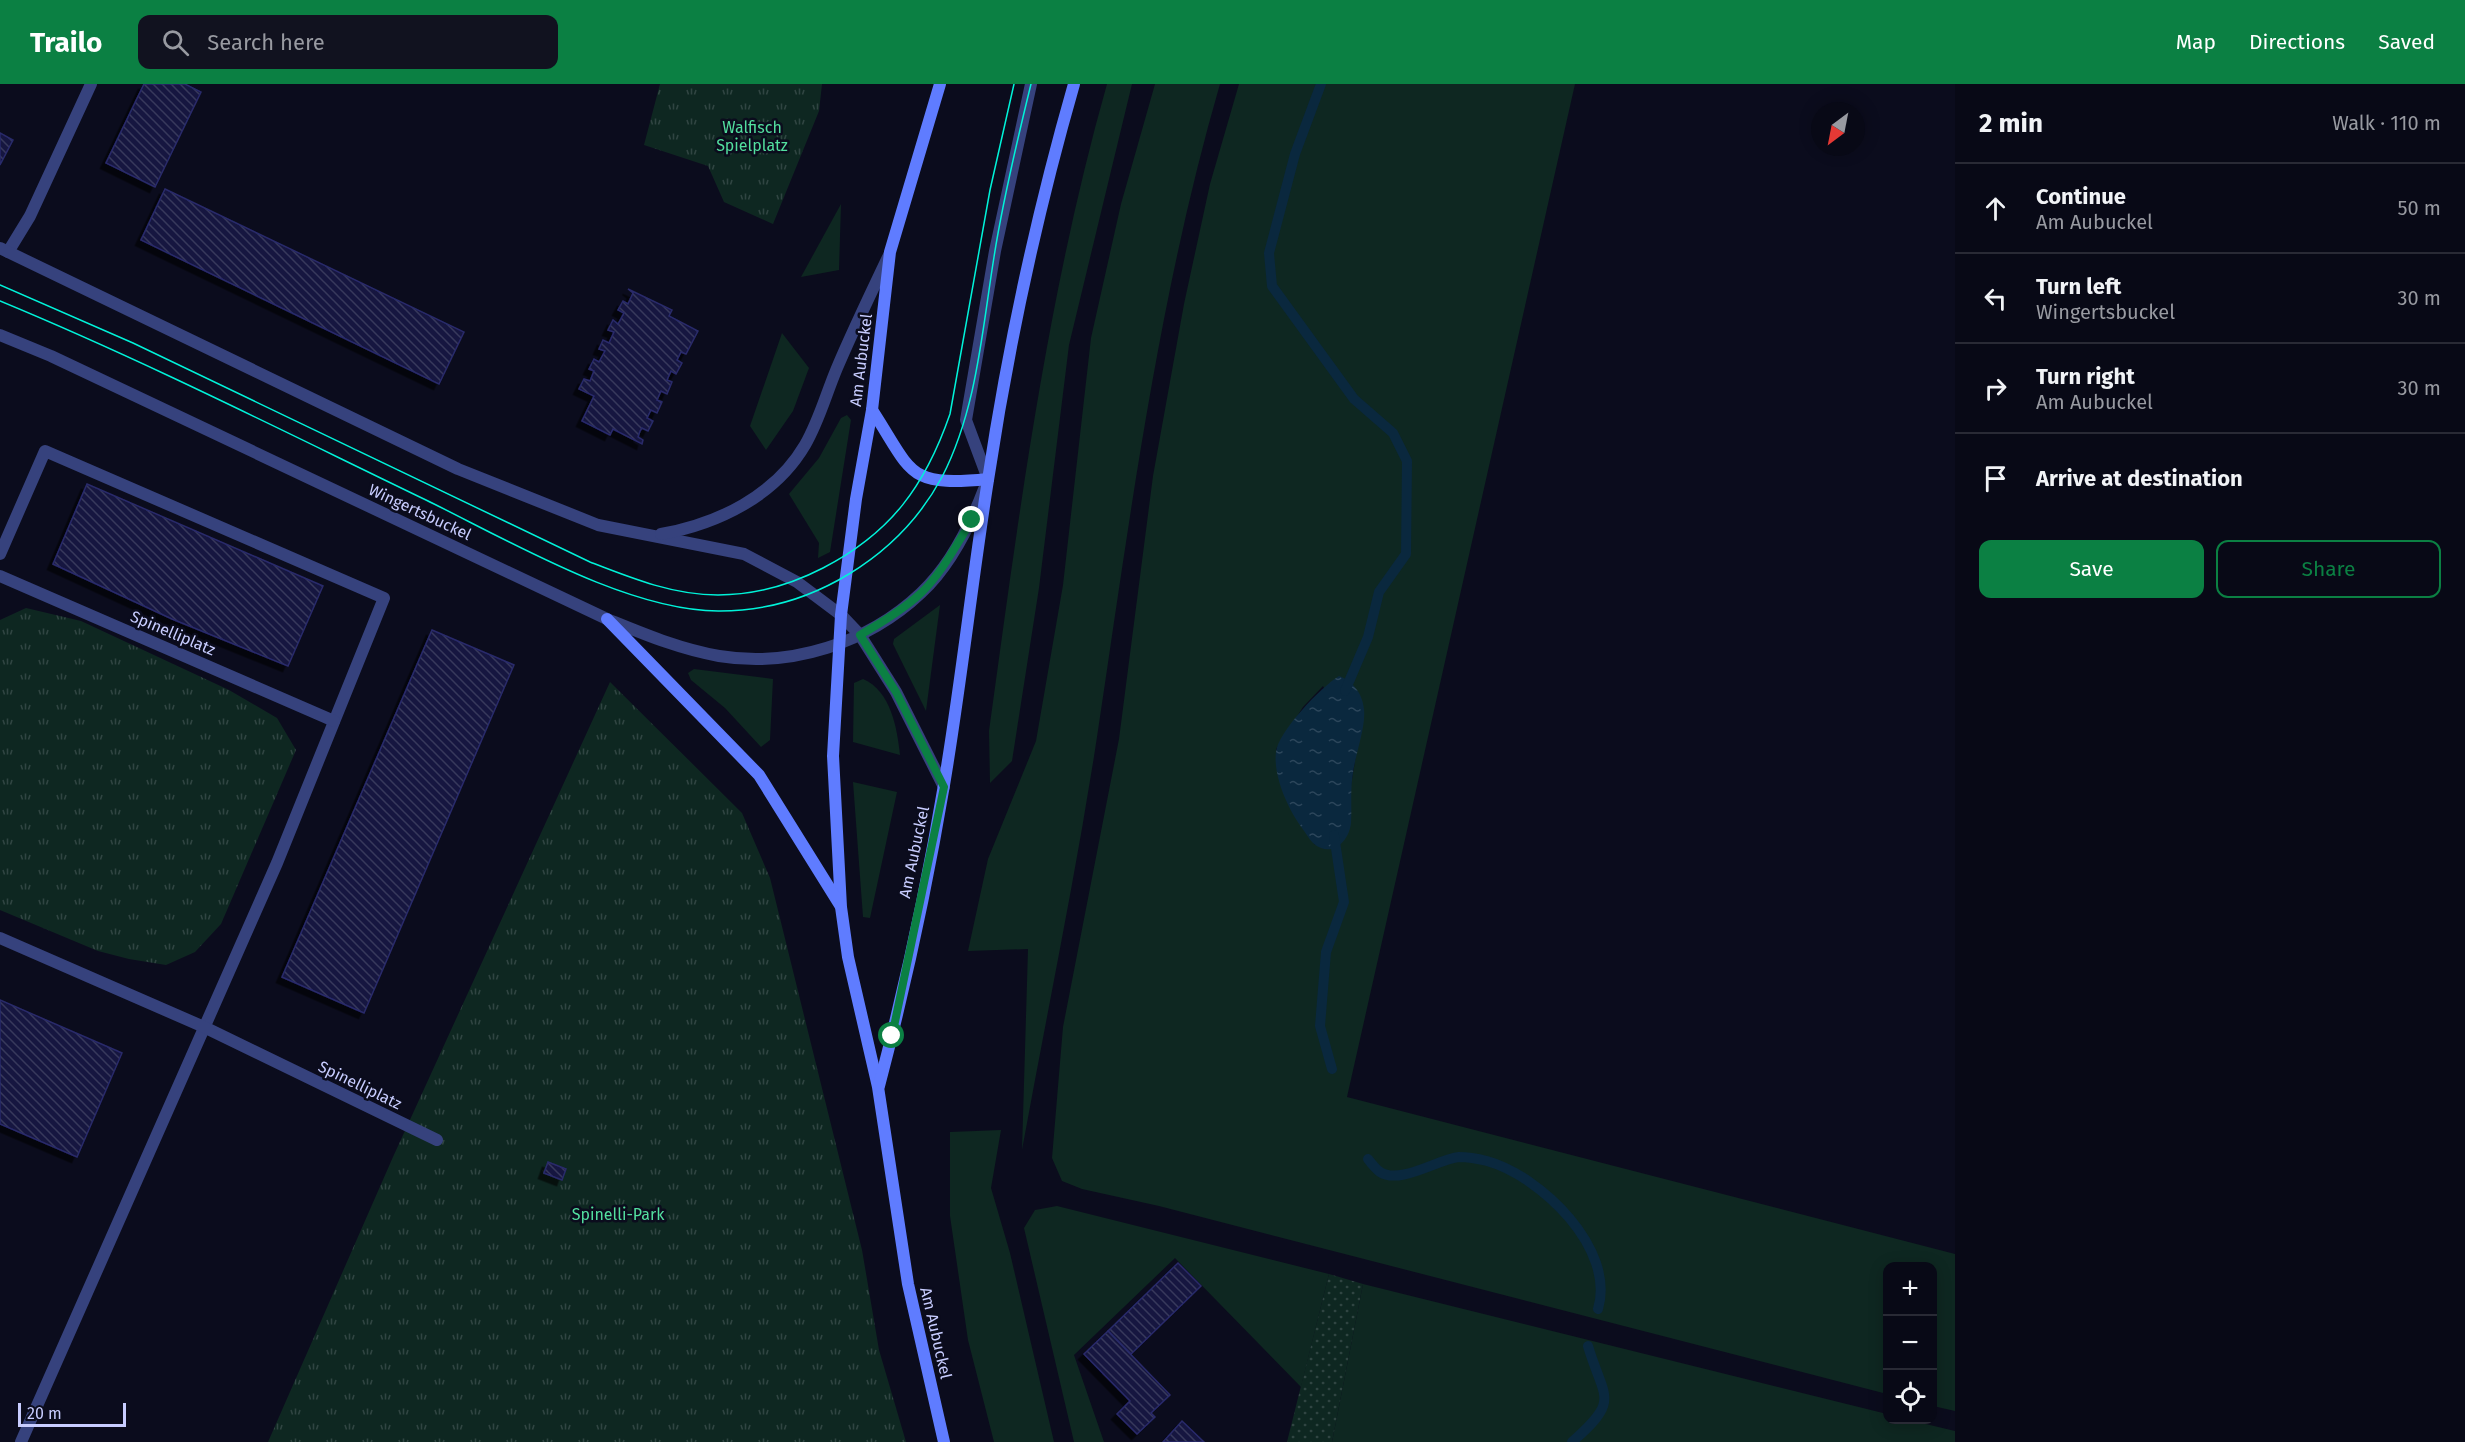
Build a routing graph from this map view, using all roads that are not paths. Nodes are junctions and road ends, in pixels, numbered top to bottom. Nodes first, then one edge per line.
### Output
1 (91, 84) edge
2 (940, 84) edge
3 (1031, 84) edge
4 (1074, 84) edge
5 (4, 250) edge
6 (890, 252) junction
7 (0, 336) edge
8 (872, 410) junction
9 (988, 479) junction
10 (653, 534) junction
11 (0, 554) edge
12 (0, 576) edge
13 (841, 615) junction
14 (607, 619) junction
15 (860, 635) junction
16 (839, 645) junction
17 (334, 720) junction
18 (944, 787) junction
19 (841, 907) junction
20 (0, 938) edge
21 (204, 1027) junction
22 (878, 1087) junction
23 (437, 1140) dead end
24 (21, 1442) edge
25 (944, 1442) edge

1 - 5 street
2 - 6 main road, Am Aubuckel
3 - 9 street
4 - 9 main road, Am Aubuckel
5 - 10 street
6 - 8 main road, Am Aubuckel
6 - 10 street
7 - 14 street, Wingertsbuckel
8 - 9 main road
8 - 13 main road, Am Aubuckel
9 - 15 street, Am Aubuckel
9 - 18 main road, Am Aubuckel
10 - 13 street
11 - 17 street
12 - 17 street, Spinelliplatz
13 - 15 street
13 - 16 main road, Am Aubuckel
14 - 16 street, Wingertsbuckel
14 - 19 main road
15 - 16 street, Am Aubuckel
15 - 18 street
16 - 19 main road, Am Aubuckel
17 - 21 street
18 - 22 main road, Am Aubuckel
19 - 22 main road, Am Aubuckel
20 - 21 street, Spinelliplatz
21 - 23 street, Spinelliplatz
21 - 24 street
22 - 25 main road, Am Aubuckel

